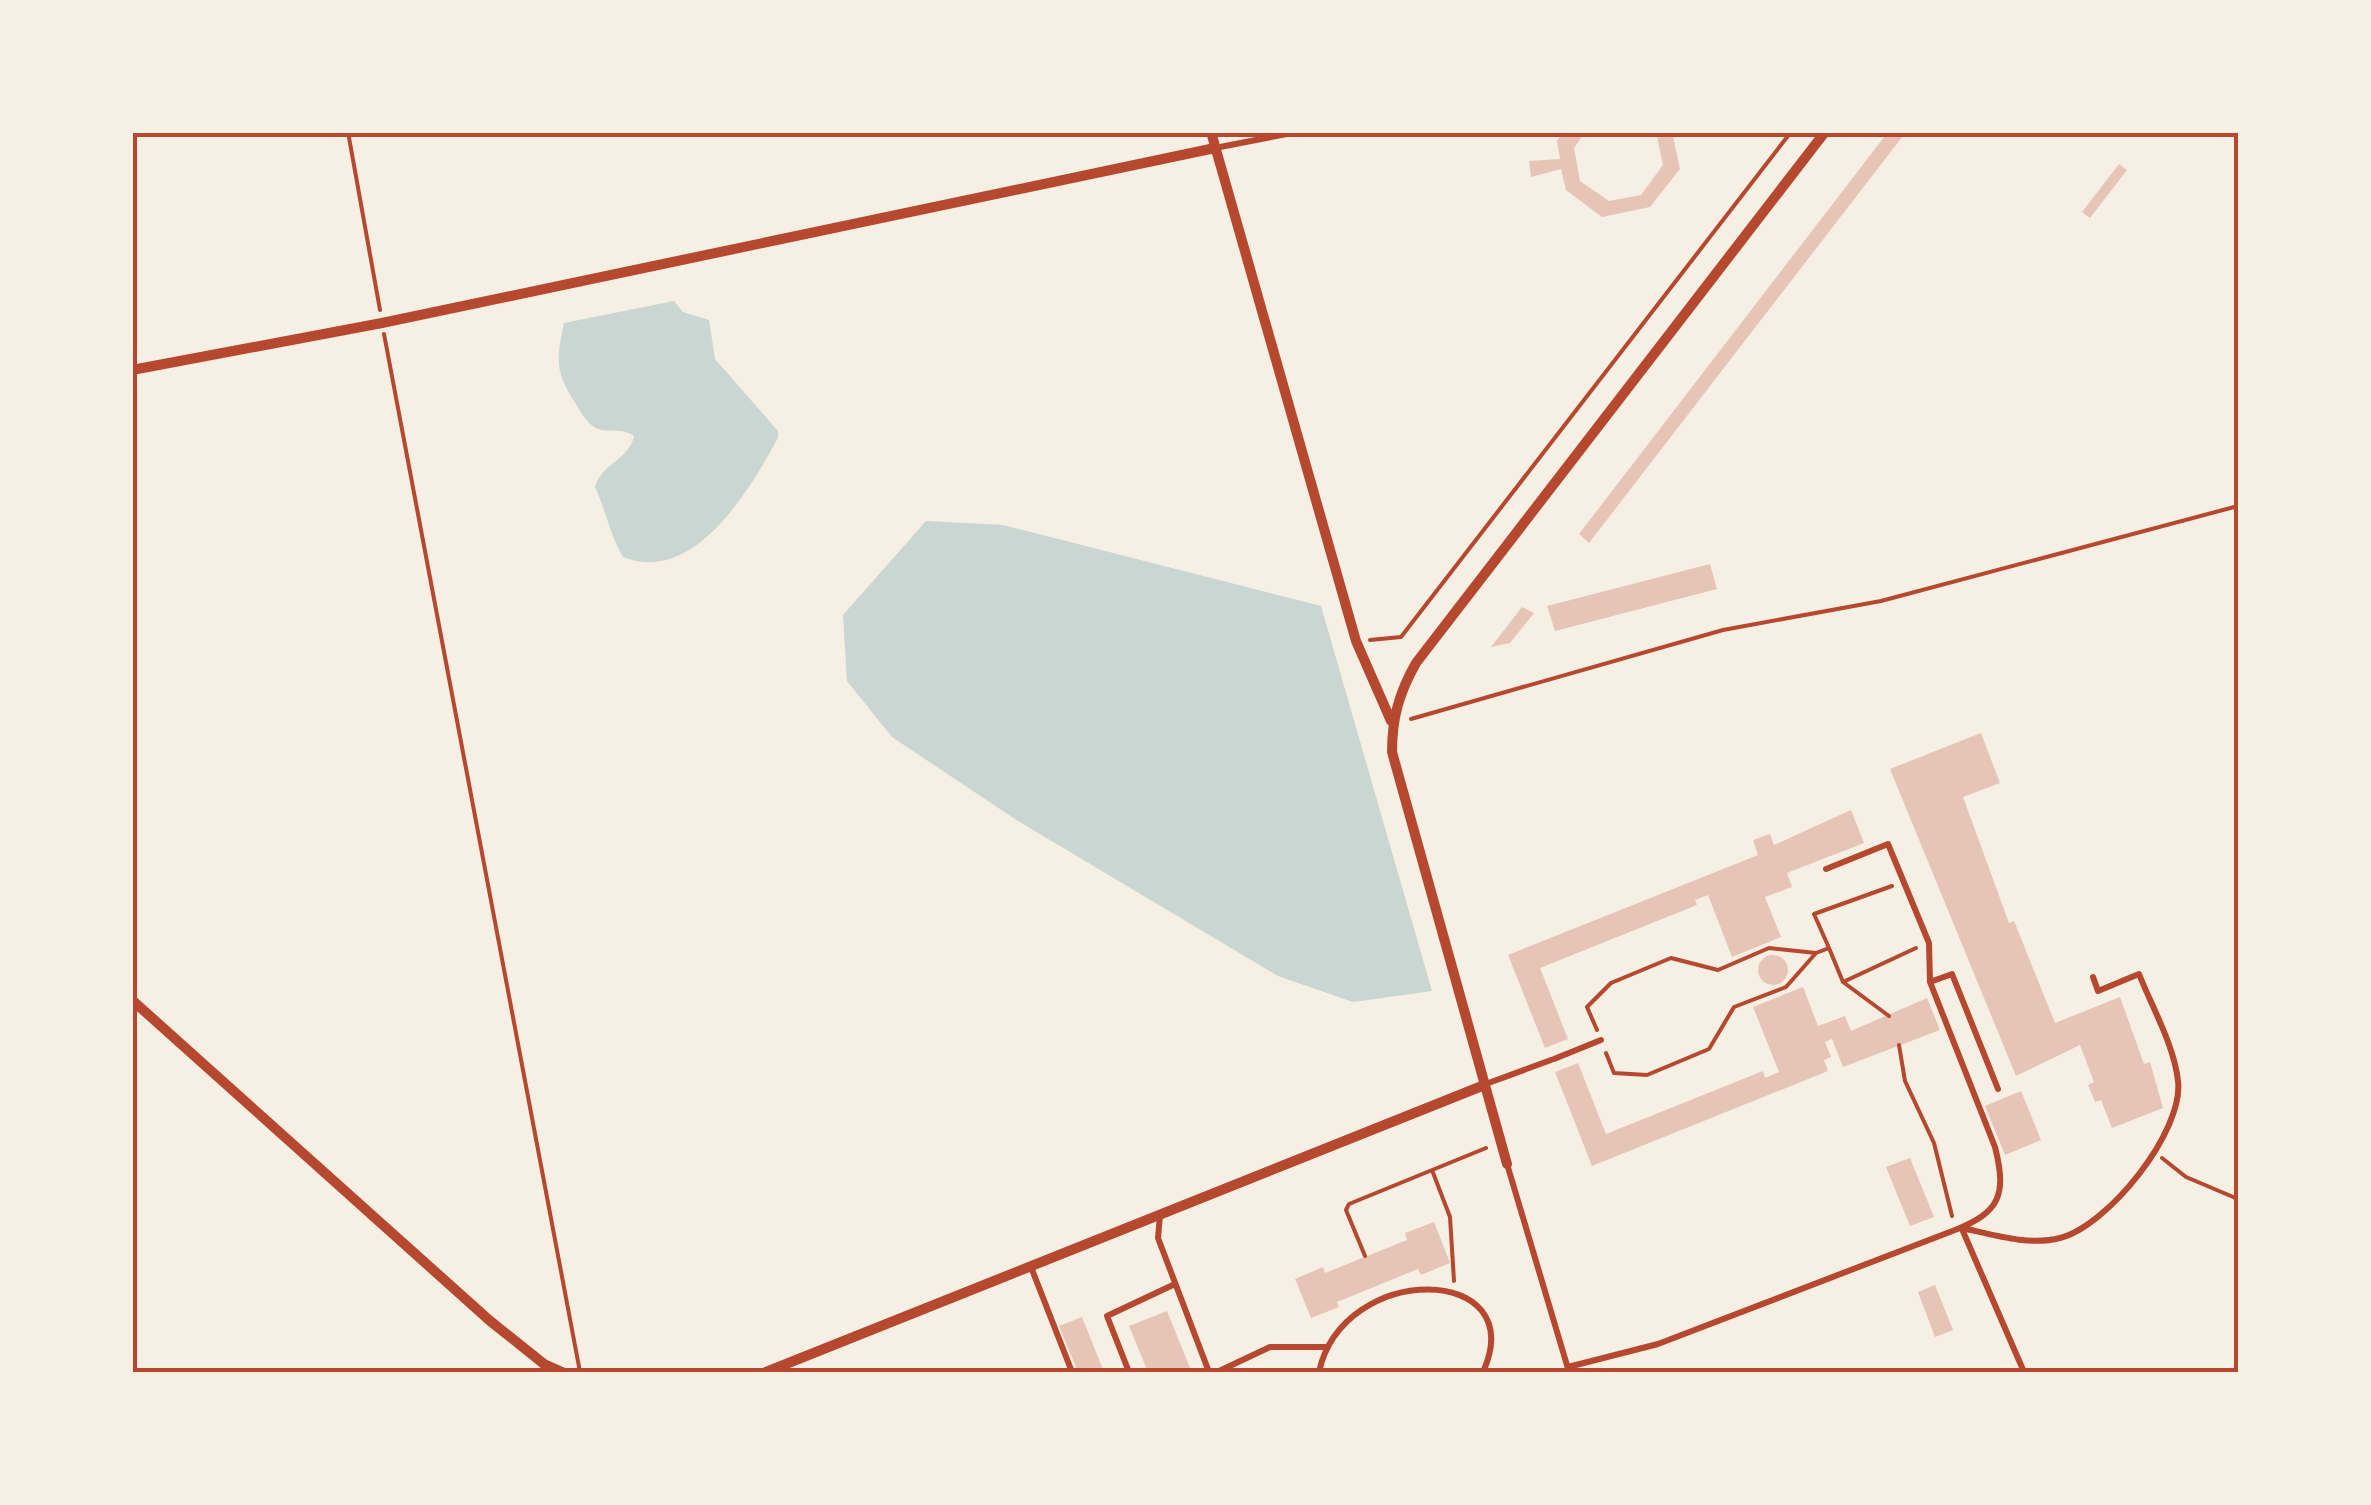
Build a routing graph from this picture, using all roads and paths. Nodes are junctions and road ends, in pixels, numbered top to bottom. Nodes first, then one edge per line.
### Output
1 (348, 132) edge
2 (1210, 132) edge
3 (1297, 132) edge
4 (1791, 132) edge
5 (1825, 132) edge
6 (1215, 148) junction
7 (382, 323) junction
8 (132, 370) edge
9 (2238, 506) edge
10 (1356, 641) junction
11 (1392, 722) junction
12 (1826, 869) dead end
13 (1880, 892) dead end
14 (1829, 948) junction
15 (1816, 953) junction
16 (1904, 953) dead end
17 (2093, 977) dead end
18 (1843, 982) junction
19 (1930, 982) junction
20 (132, 1000) edge
21 (1889, 1016) dead end
22 (1601, 1040) junction
23 (1899, 1045) dead end
24 (1482, 1086) junction
25 (1998, 1089) dead end
26 (1500, 1142) junction
27 (2154, 1152) junction
28 (1506, 1164) joint
29 (1432, 1170) junction
30 (2238, 1199) edge
31 (1160, 1215) junction
32 (1958, 1229) junction
33 (1365, 1256) dead end
34 (1031, 1267) junction
35 (1175, 1284) junction
36 (1453, 1289) junction
37 (1325, 1347) junction
38 (1569, 1370) edge
39 (562, 1372) edge
40 (580, 1372) edge
41 (766, 1372) edge
42 (1072, 1372) edge
43 (1128, 1372) edge
44 (1209, 1372) edge
45 (1218, 1372) edge
46 (1320, 1372) edge
47 (1484, 1372) edge
48 (2024, 1372) edge

1 - 7 path
2 - 6 street
3 - 6 lane
4 - 10 path
5 - 11 street
6 - 7 street
6 - 10 street
7 - 8 street
7 - 40 path
9 - 11 path
10 - 11 street
11 - 24 street
12 - 19 lane
13 - 14 path
14 - 15 path
14 - 18 path
15 - 22 path
15 - 22 path
16 - 18 path
17 - 27 lane
18 - 21 path
19 - 25 lane
19 - 32 lane
20 - 39 street
22 - 24 lane
23 - 32 path
24 - 26 street
24 - 31 street
26 - 28 street
26 - 29 path
27 - 30 path
27 - 32 lane
28 - 38 lane
29 - 33 path
29 - 36 path
31 - 34 street
31 - 35 lane
32 - 38 lane
32 - 48 lane
34 - 41 street
34 - 42 lane
35 - 43 lane
35 - 44 lane
36 - 37 lane
36 - 47 lane
37 - 45 lane
37 - 46 lane

